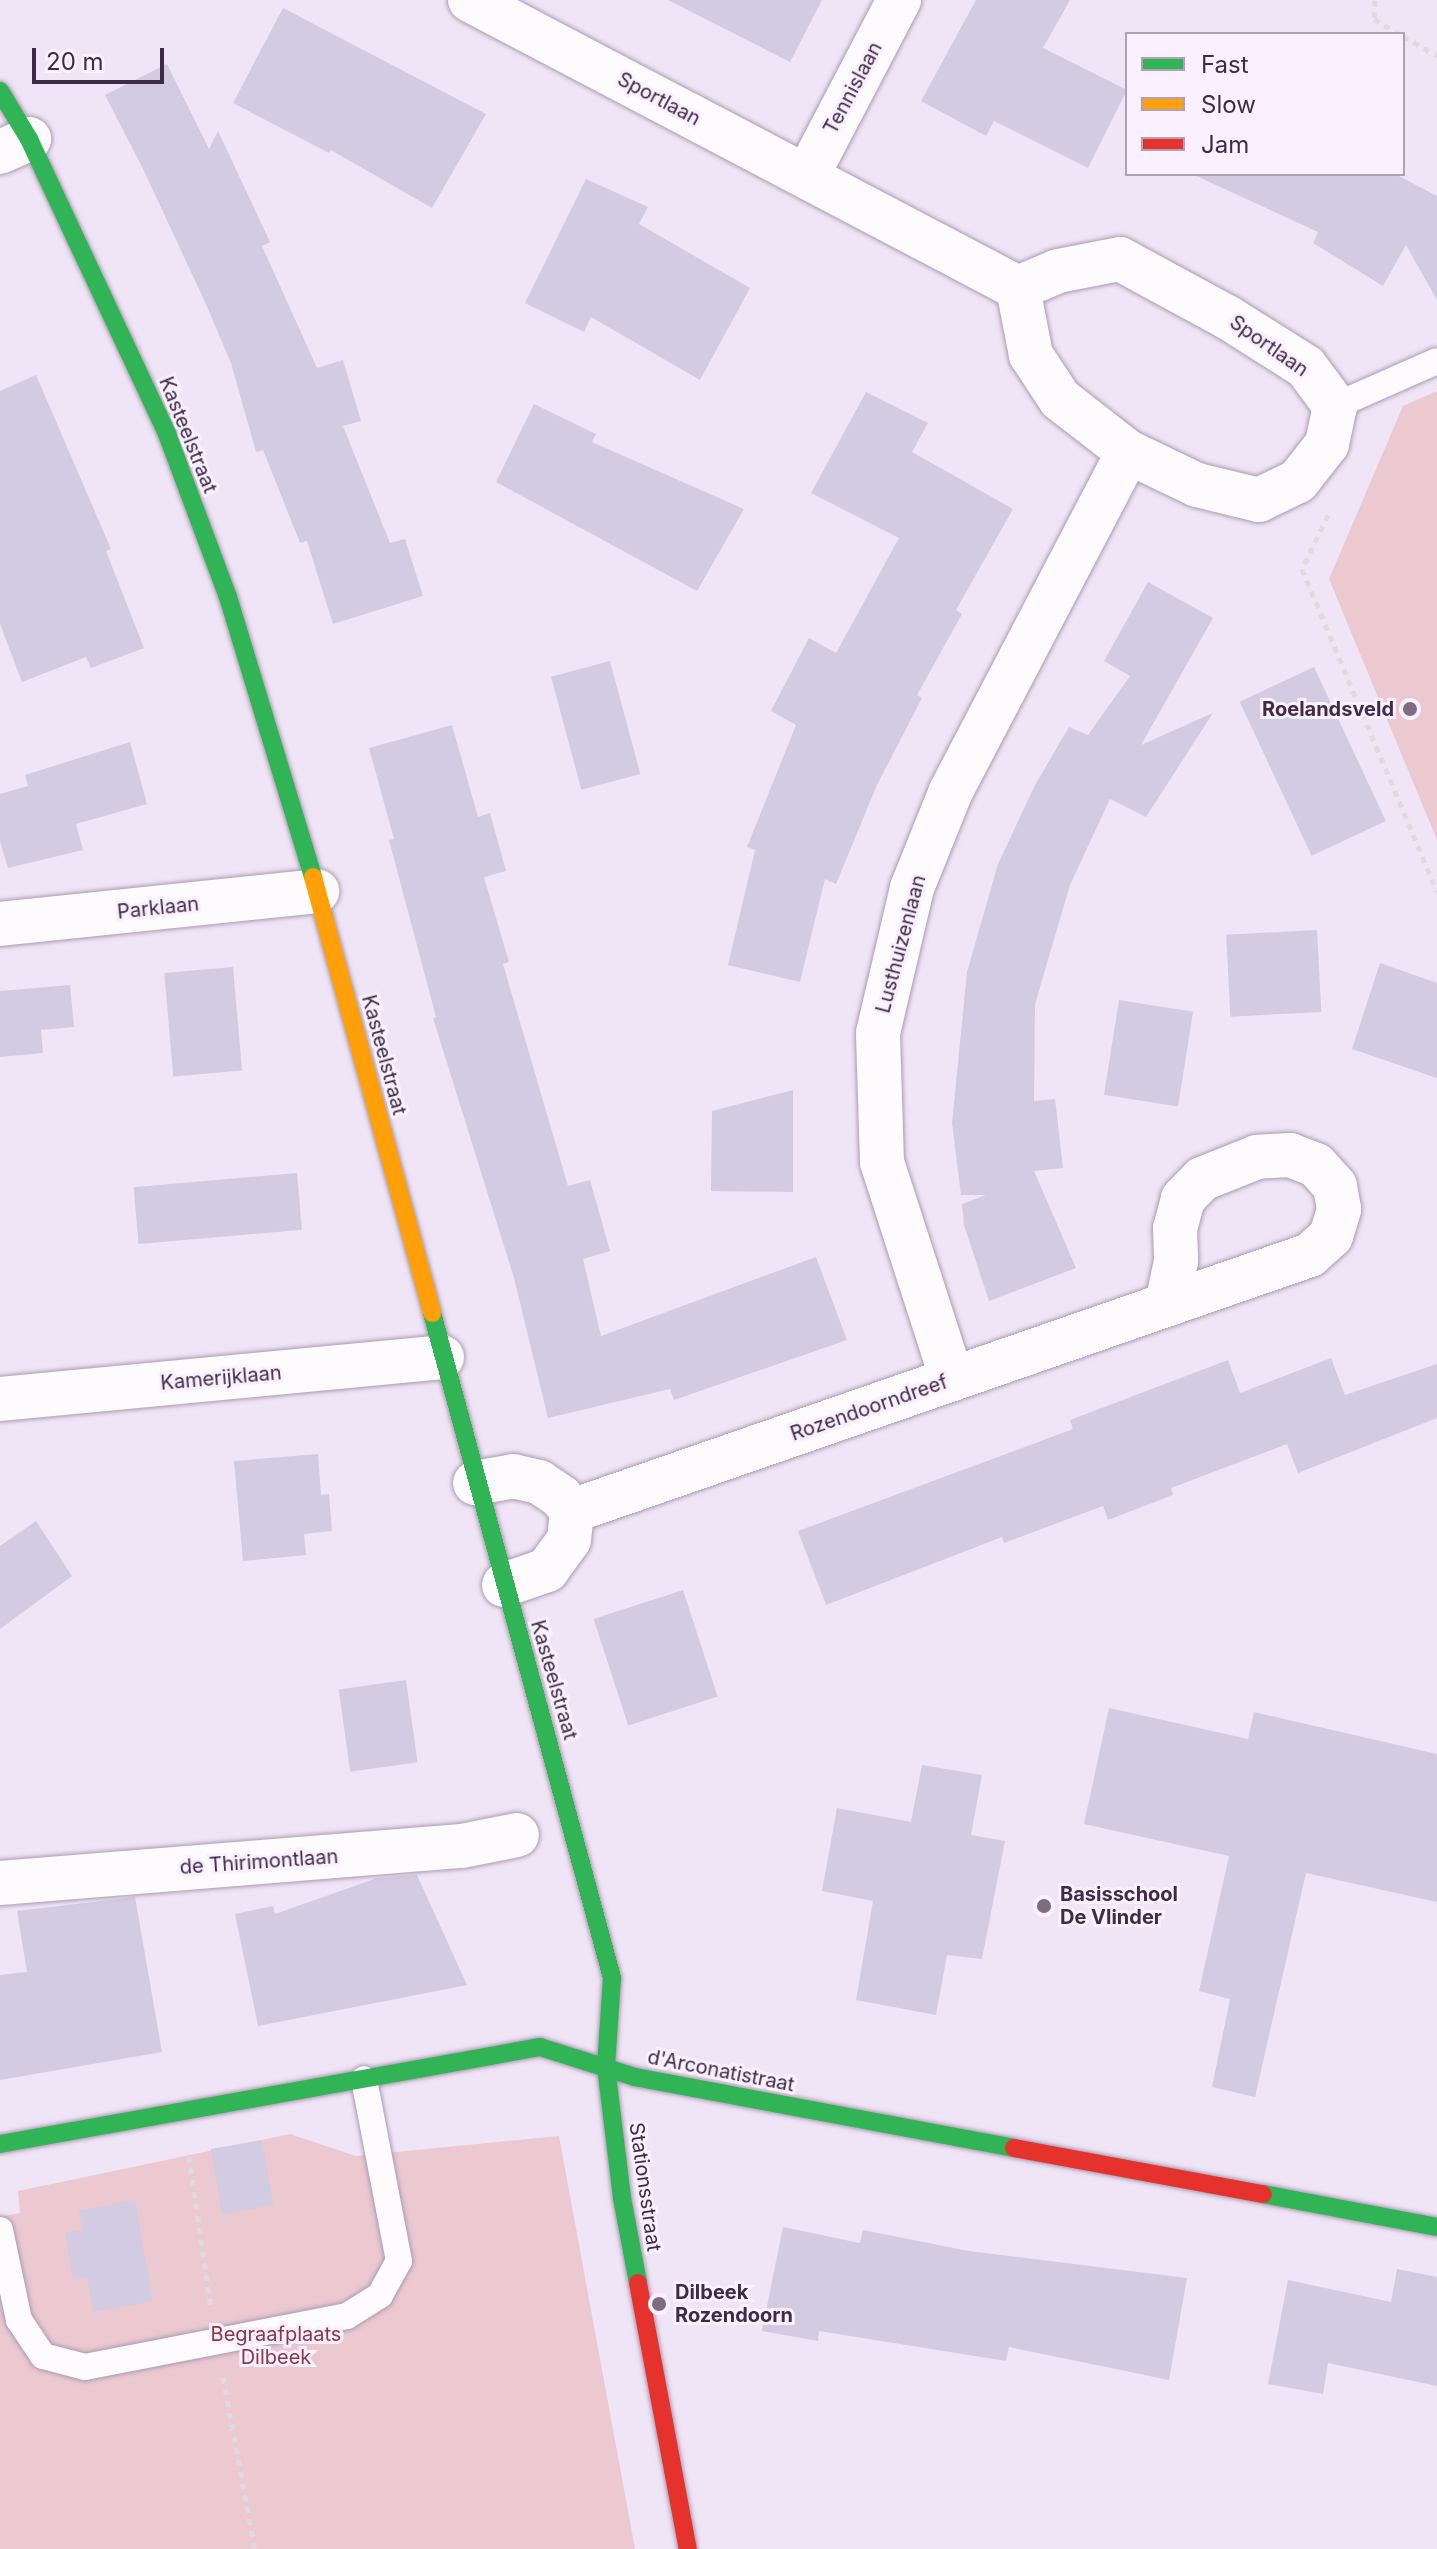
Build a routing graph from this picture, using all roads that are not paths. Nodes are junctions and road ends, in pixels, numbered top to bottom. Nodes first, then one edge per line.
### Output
1 (470, 0) edge
2 (899, 0) edge
3 (0, 91) edge
4 (15, 145) edge
5 (807, 176) junction
6 (1018, 288) junction
7 (1437, 361) edge
8 (1335, 406) junction
9 (1128, 452) junction
10 (317, 891) junction
11 (0, 924) edge
12 (1167, 1304) dead end
13 (442, 1357) junction
14 (952, 1379) junction
15 (0, 1399) edge
16 (475, 1483) junction
17 (572, 1511) junction
18 (504, 1585) junction
19 (517, 1835) dead end
20 (0, 1883) edge
21 (606, 2067) junction
22 (364, 2079) junction
23 (0, 2144) edge
24 (1437, 2227) edge
25 (0, 2230) edge
26 (688, 2549) edge

1 - 5 street, Sportlaan
2 - 5 street, Tennislaan
3 - 4 street, Kasteelstraat
4 - 10 street, Kasteelstraat
5 - 6 street, Sportlaan
6 - 8 street, Sportlaan
6 - 9 street
7 - 8 lane
8 - 9 street
9 - 14 street, Lusthuizenlaan
10 - 11 street, Parklaan
10 - 13 street, Kasteelstraat
12 - 14 street, Rozendoorndreef
13 - 15 street, Kamerijklaan
13 - 16 street, Kasteelstraat
14 - 17 street, Rozendoorndreef
16 - 17 street
16 - 18 street, Kasteelstraat
17 - 18 street
18 - 21 street, Kasteelstraat
19 - 20 street, de Thirimontlaan
21 - 22 street, d'Arconatistraat
21 - 24 street, d'Arconatistraat
21 - 26 street, Stationsstraat
22 - 23 street, d'Arconatistraat
22 - 25 lane

